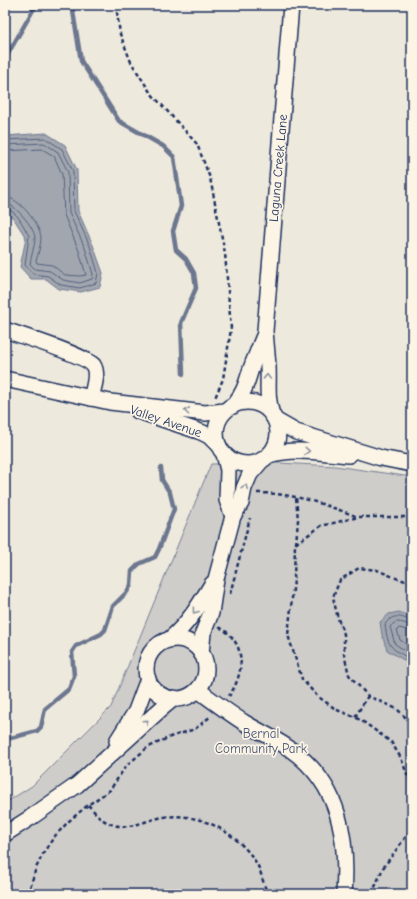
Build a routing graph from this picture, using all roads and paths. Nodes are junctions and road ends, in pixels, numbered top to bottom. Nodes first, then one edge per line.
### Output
1 (116, 5) edge
2 (291, 5) edge
3 (5, 330) edge
4 (265, 331) junction
5 (5, 379) edge
6 (91, 398) junction
7 (110, 402) junction
8 (224, 406) junction
9 (274, 418) junction
10 (221, 450) junction
11 (266, 457) junction
12 (382, 458) junction
13 (412, 464) edge
14 (256, 492) dead end
15 (296, 497) junction
16 (233, 516) junction
17 (412, 517) edge
18 (358, 518) junction
19 (295, 544) junction
20 (216, 578) junction
21 (412, 583) edge
22 (170, 639) junction
23 (202, 653) junction
24 (148, 679) junction
25 (198, 690) junction
26 (368, 696) junction
27 (174, 698) junction
28 (355, 717) junction
29 (412, 724) edge
30 (107, 758) junction
31 (412, 797) edge
32 (88, 805) dead end
33 (412, 818) edge
34 (411, 832) edge
35 (5, 834) edge
36 (266, 894) edge
37 (344, 894) edge
38 (372, 894) edge

1 - 8 path
2 - 4 street, Laguna Creek Lane
3 - 6 street
4 - 8 street, Laguna Creek Lane
9 -> 4 street, Laguna Creek Lane
5 - 6 street, Valley Avenue
6 - 7 street, Valley Avenue
8 -> 7 street, Valley Avenue
7 - 10 street, Valley Avenue
8 - 9 street
8 - 10 street
9 - 11 street
9 - 12 street
10 - 11 street
10 - 16 street
11 -> 12 street
16 -> 11 street
12 - 13 street
14 - 15 path
15 - 18 path
15 - 19 path
16 - 20 street
17 - 18 path
18 - 19 path
19 - 28 path
20 -> 22 street
20 - 23 street
21 - 26 path
22 - 23 street
22 - 24 street
23 - 25 street
24 - 27 street
24 - 30 street
25 - 27 street
25 - 37 street
26 - 28 path
26 - 29 path
30 -> 27 street
28 - 31 path
30 - 35 street
32 - 36 path
33 - 34 path
34 - 38 path

